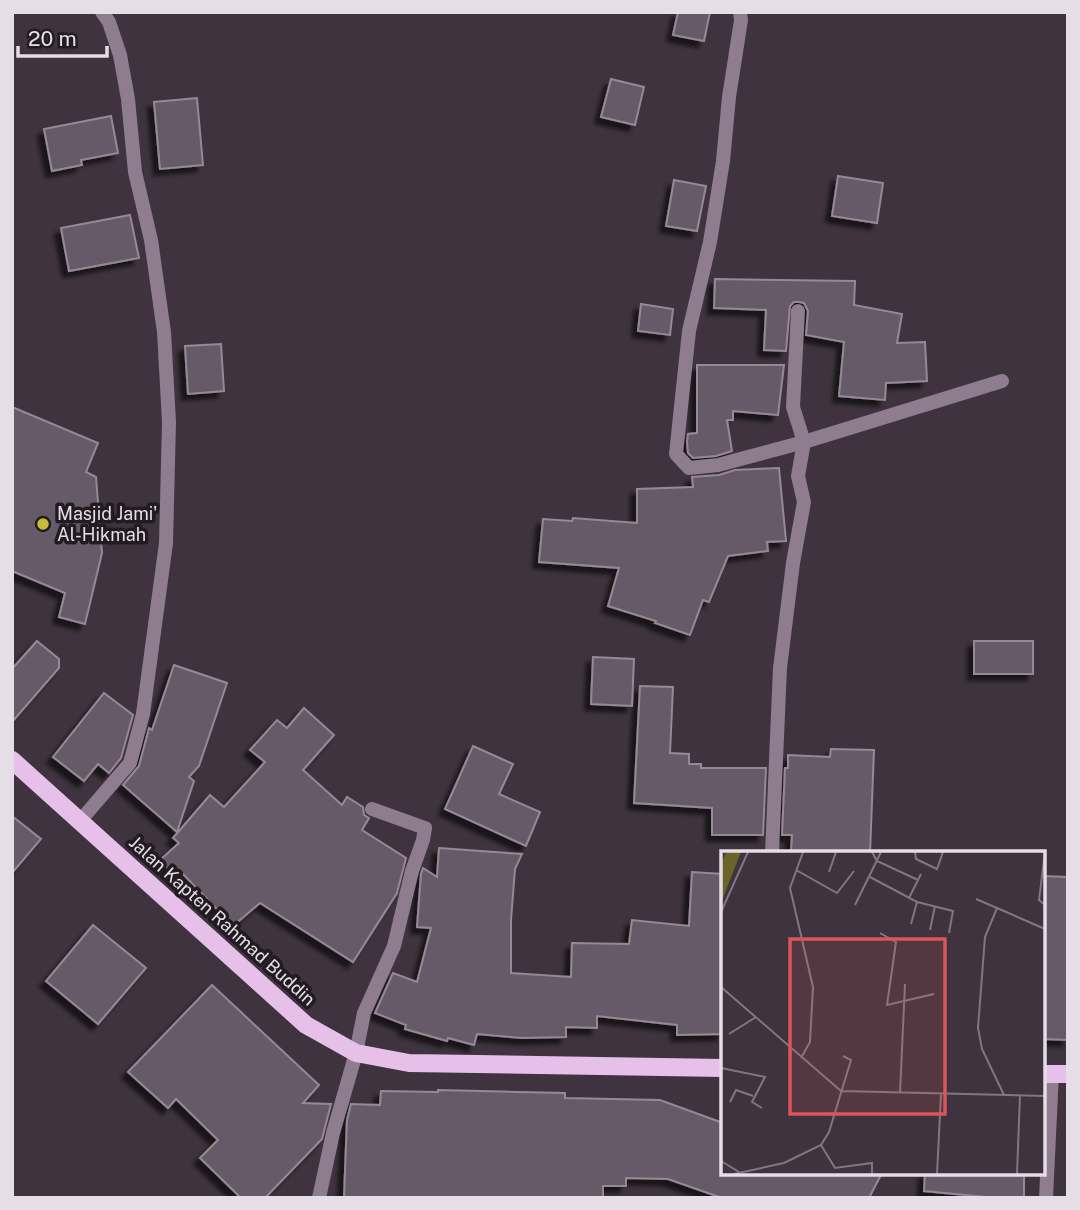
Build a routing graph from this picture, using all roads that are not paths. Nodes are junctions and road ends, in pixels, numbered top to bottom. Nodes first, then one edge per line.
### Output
1 (102, 12) edge
2 (740, 12) edge
3 (798, 311) dead end
4 (1002, 381) dead end
5 (804, 442) junction
6 (12, 760) edge
7 (372, 809) dead end
8 (80, 821) junction
9 (772, 851) edge
10 (356, 1052) junction
11 (721, 1068) edge
12 (1054, 1074) edge
13 (319, 1198) edge
14 (1046, 1198) edge

1 - 8 street
2 - 5 street
3 - 5 street
4 - 5 street
5 - 9 street
6 - 8 main road, Jalan Kapten Rahmad Buddin
7 - 10 street
8 - 10 main road, Jalan Kapten Rahmad Buddin
10 - 11 main road, Jalan Kapten Rahmad Buddin
10 - 13 street
12 - 14 street

